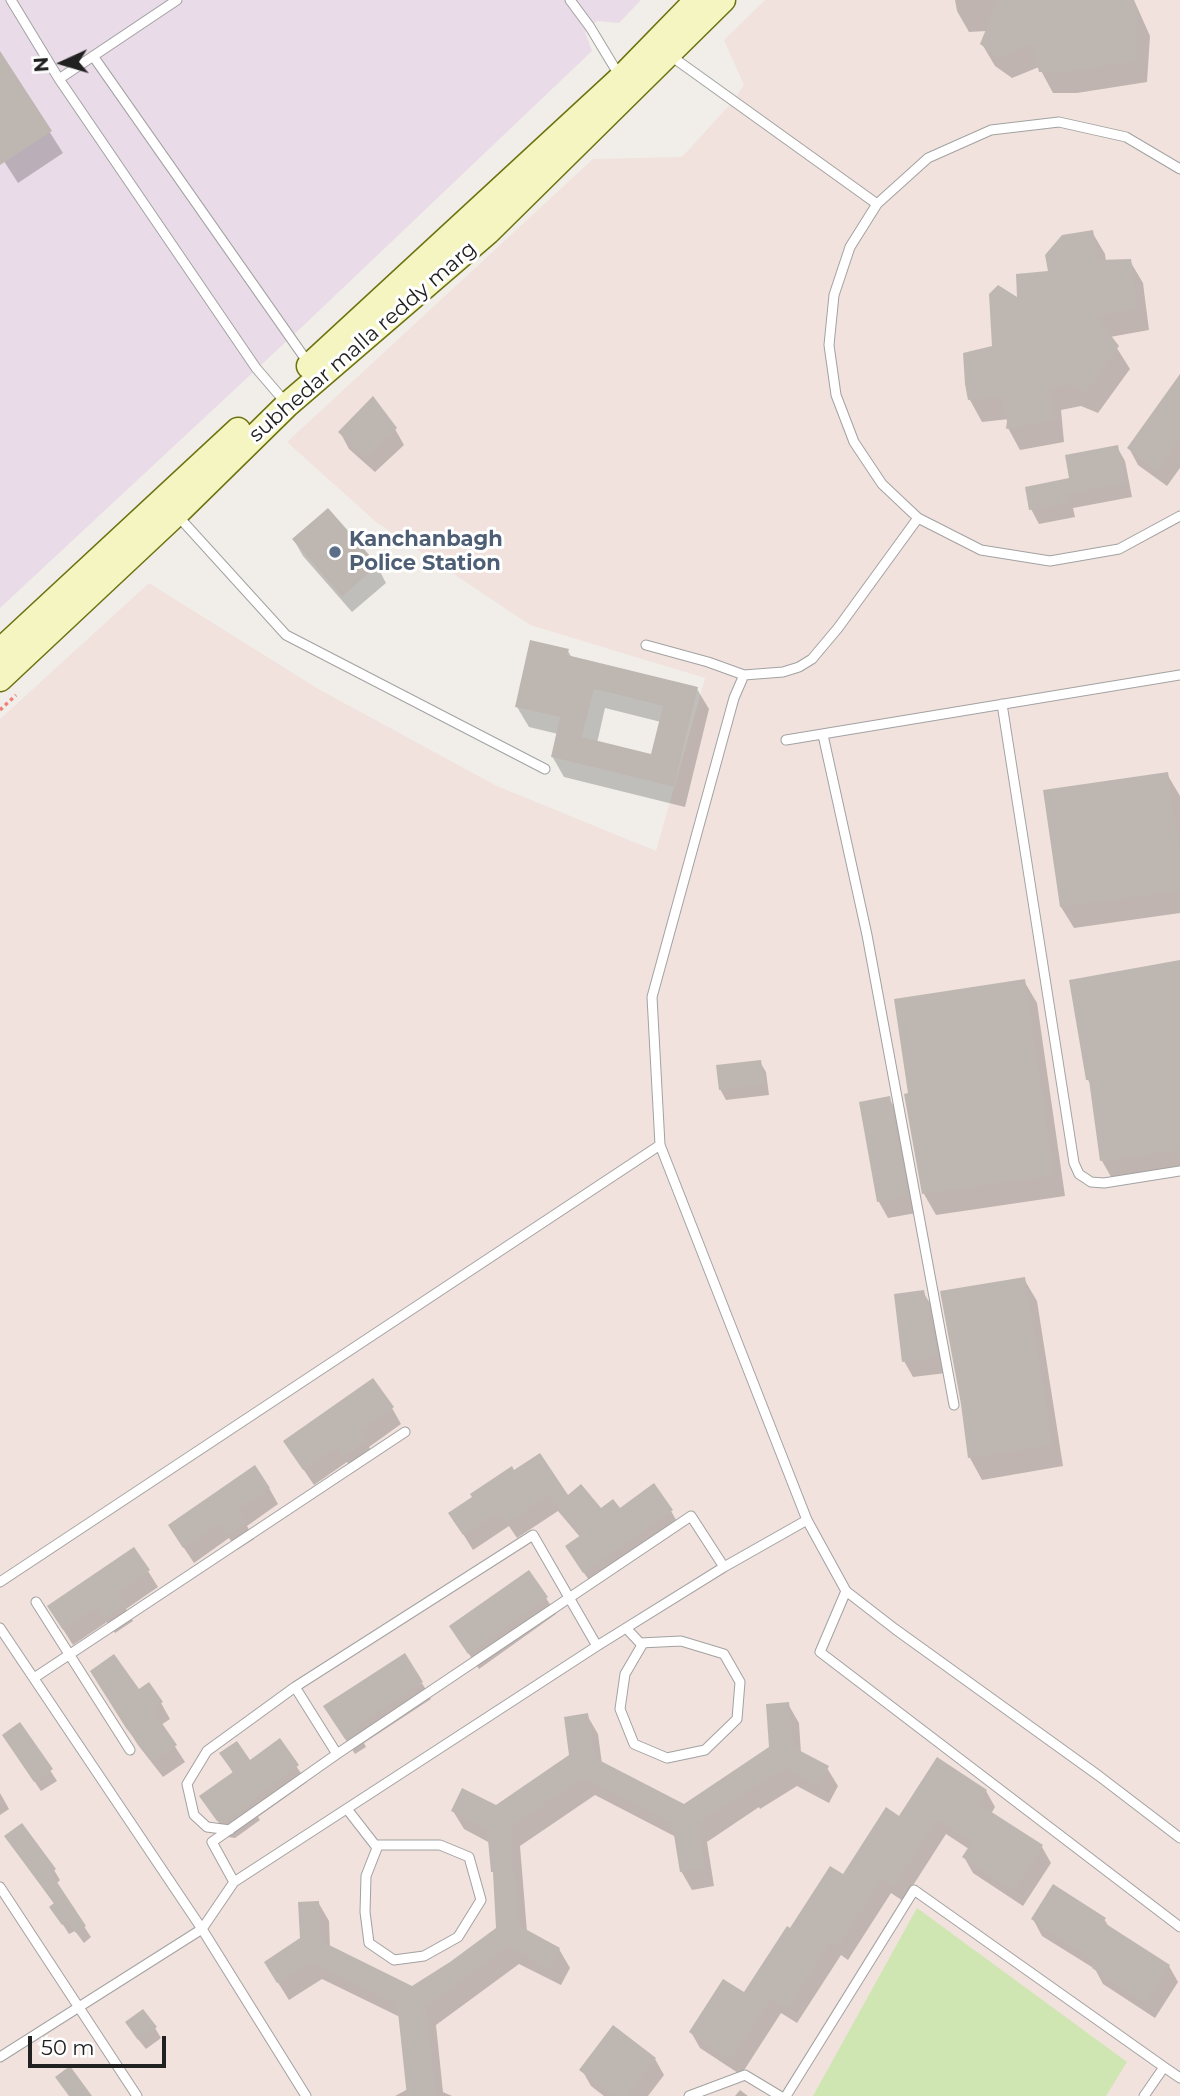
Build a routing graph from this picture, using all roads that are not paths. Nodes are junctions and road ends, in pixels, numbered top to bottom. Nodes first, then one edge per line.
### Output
1 (11, 0) edge
2 (177, 0) edge
3 (570, 0) edge
4 (697, 0) edge
5 (723, 0) edge
6 (669, 54) junction
7 (93, 56) junction
8 (59, 79) junction
9 (625, 84) junction
10 (1180, 169) edge
11 (877, 204) junction
12 (314, 371) junction
13 (282, 399) junction
14 (176, 514) junction
15 (1180, 516) edge
16 (918, 518) junction
17 (646, 645) dead end
18 (0, 651) edge
19 (744, 675) junction
20 (1180, 675) edge
21 (0, 679) edge
22 (1002, 705) junction
23 (823, 735) junction
24 (786, 740) dead end
25 (545, 769) dead end
26 (660, 1145) junction
27 (1180, 1171) edge
28 (954, 1405) dead end
29 (405, 1432) dead end
30 (807, 1520) junction
31 (724, 1567) junction
32 (0, 1582) edge
33 (846, 1591) junction
34 (570, 1600) junction
35 (36, 1602) dead end
36 (0, 1628) edge
37 (626, 1628) junction
38 (640, 1643) junction
39 (597, 1646) junction
40 (69, 1654) junction
41 (34, 1678) junction
42 (295, 1687) junction
43 (130, 1749) dead end
44 (337, 1754) junction
45 (347, 1809) junction
46 (230, 1830) junction
47 (1180, 1838) edge
48 (375, 1845) junction
49 (234, 1882) junction
50 (0, 1887) edge
51 (1180, 1927) edge
52 (202, 1929) junction
53 (80, 2006) junction
54 (0, 2057) edge
55 (1164, 2067) junction
56 (1180, 2078) edge
57 (137, 2096) edge
58 (306, 2096) edge
59 (689, 2096) edge
60 (780, 2096) edge
61 (786, 2096) edge
62 (1144, 2096) edge

1 - 8 lane
2 - 7 lane
3 - 9 lane
4 - 9 main road, subhedar malla reddy marg
5 - 6 main road, subhedar malla reddy marg
6 - 9 main road, subhedar malla reddy marg
6 - 11 lane
7 - 8 lane
7 - 12 lane
8 - 13 lane
9 - 12 main road, subhedar malla reddy marg
10 - 11 lane
11 - 16 lane
12 - 13 main road, subhedar malla reddy marg
13 - 14 main road, subhedar malla reddy marg
13 - 18 main road, subhedar malla reddy marg
14 - 21 main road, subhedar malla reddy marg
14 - 25 lane
15 - 16 lane
16 - 19 lane
17 - 19 lane
19 - 26 lane
20 - 22 lane
22 - 23 lane
22 - 27 lane
23 - 24 lane
23 - 28 lane
26 - 30 lane
26 - 32 lane
29 - 40 lane
30 - 31 lane
30 - 33 lane
31 - 34 lane
31 - 37 lane
33 - 47 lane
33 - 51 lane
34 - 39 lane
34 - 42 lane
34 - 44 lane
35 - 40 lane
36 - 41 lane
37 - 38 lane
37 - 39 lane
38 - 38 lane
39 - 45 lane
40 - 41 lane
40 - 43 lane
41 - 52 lane
42 - 44 lane
42 - 46 lane
44 - 46 lane
45 - 48 lane
45 - 49 lane
46 - 49 lane
48 - 48 lane
49 - 52 lane
50 - 53 lane
52 - 53 lane
52 - 58 lane
53 - 54 lane
53 - 57 lane
55 - 56 lane
55 - 61 lane
55 - 62 lane
59 - 60 lane

